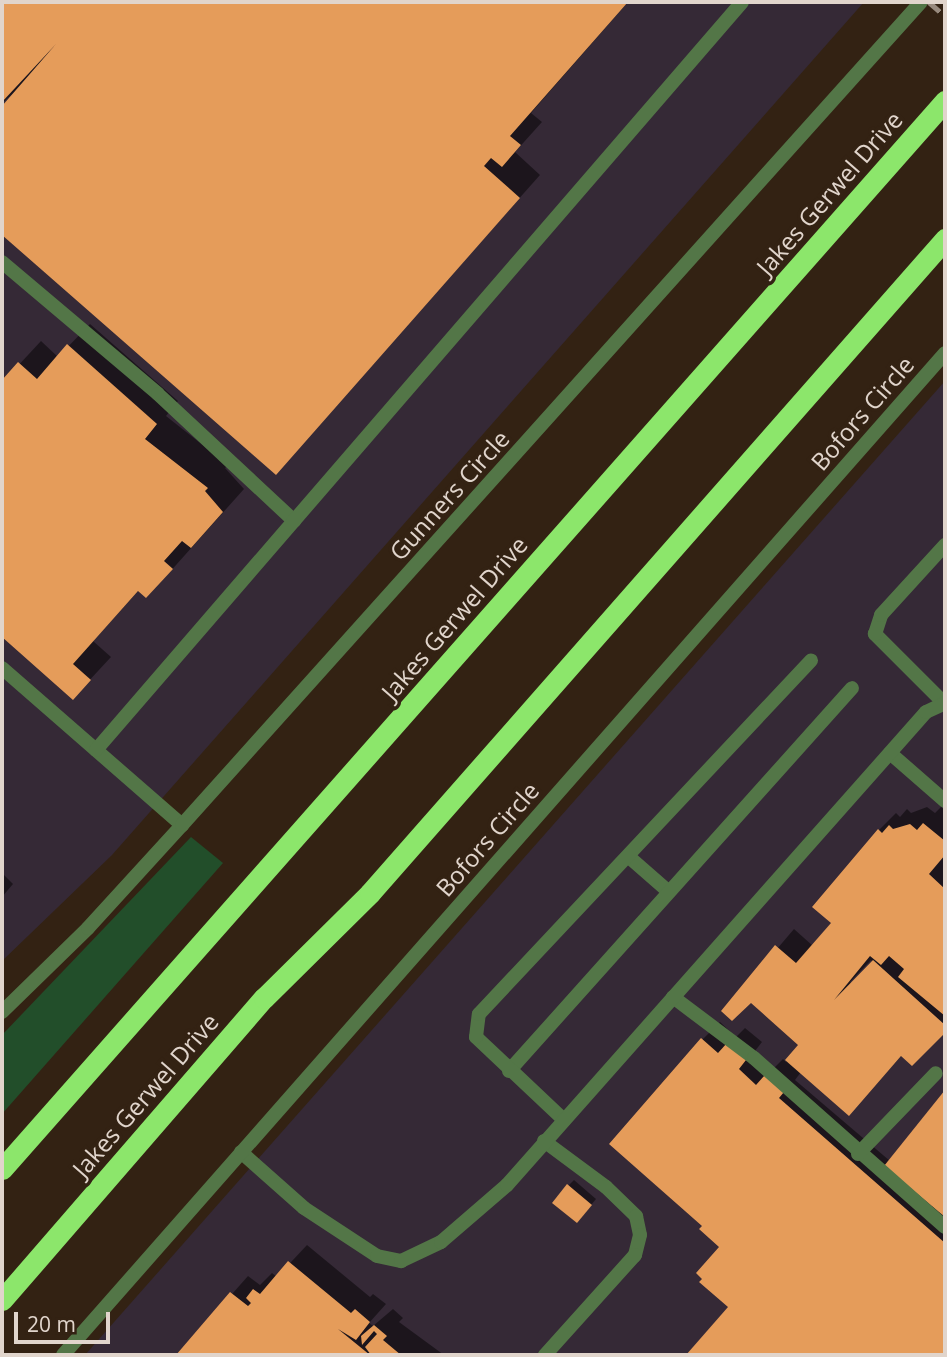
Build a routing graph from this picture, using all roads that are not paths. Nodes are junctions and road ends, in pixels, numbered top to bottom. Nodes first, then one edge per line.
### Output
1 (742, 2) edge
2 (921, 2) edge
3 (945, 101) edge
4 (945, 239) edge
5 (2, 262) edge
6 (945, 353) edge
7 (294, 521) junction
8 (945, 545) edge
9 (811, 660) dead end
10 (2, 668) edge
11 (852, 688) dead end
12 (944, 703) edge
13 (96, 750) junction
14 (890, 753) junction
15 (945, 801) edge
16 (182, 825) junction
17 (628, 857) junction
18 (668, 891) junction
19 (673, 997) junction
20 (2, 1012) edge
21 (509, 1071) junction
22 (936, 1073) dead end
23 (564, 1120) junction
24 (544, 1141) junction
25 (241, 1152) junction
26 (858, 1154) junction
27 (2, 1169) edge
28 (945, 1227) edge
29 (2, 1300) edge
30 (63, 1355) edge
31 (545, 1355) edge

1 - 7 street
2 - 16 street, Gunners Circle
3 - 27 highway, Jakes Gerwel Drive
4 - 29 highway, Jakes Gerwel Drive
5 - 7 street
6 - 25 street, Bofors Circle
7 - 13 street
8 - 12 street
9 - 17 street
10 - 13 street
11 - 18 street
12 - 14 street
13 - 16 street
14 - 15 street
14 - 19 street
16 - 20 street, Gunners Circle
17 - 18 street
17 - 21 street
18 - 21 street
19 - 23 street
19 - 26 street
21 - 23 street
22 - 26 street
23 - 24 street
24 - 25 street
24 - 31 street
25 - 30 street, Bofors Circle
26 - 28 street

